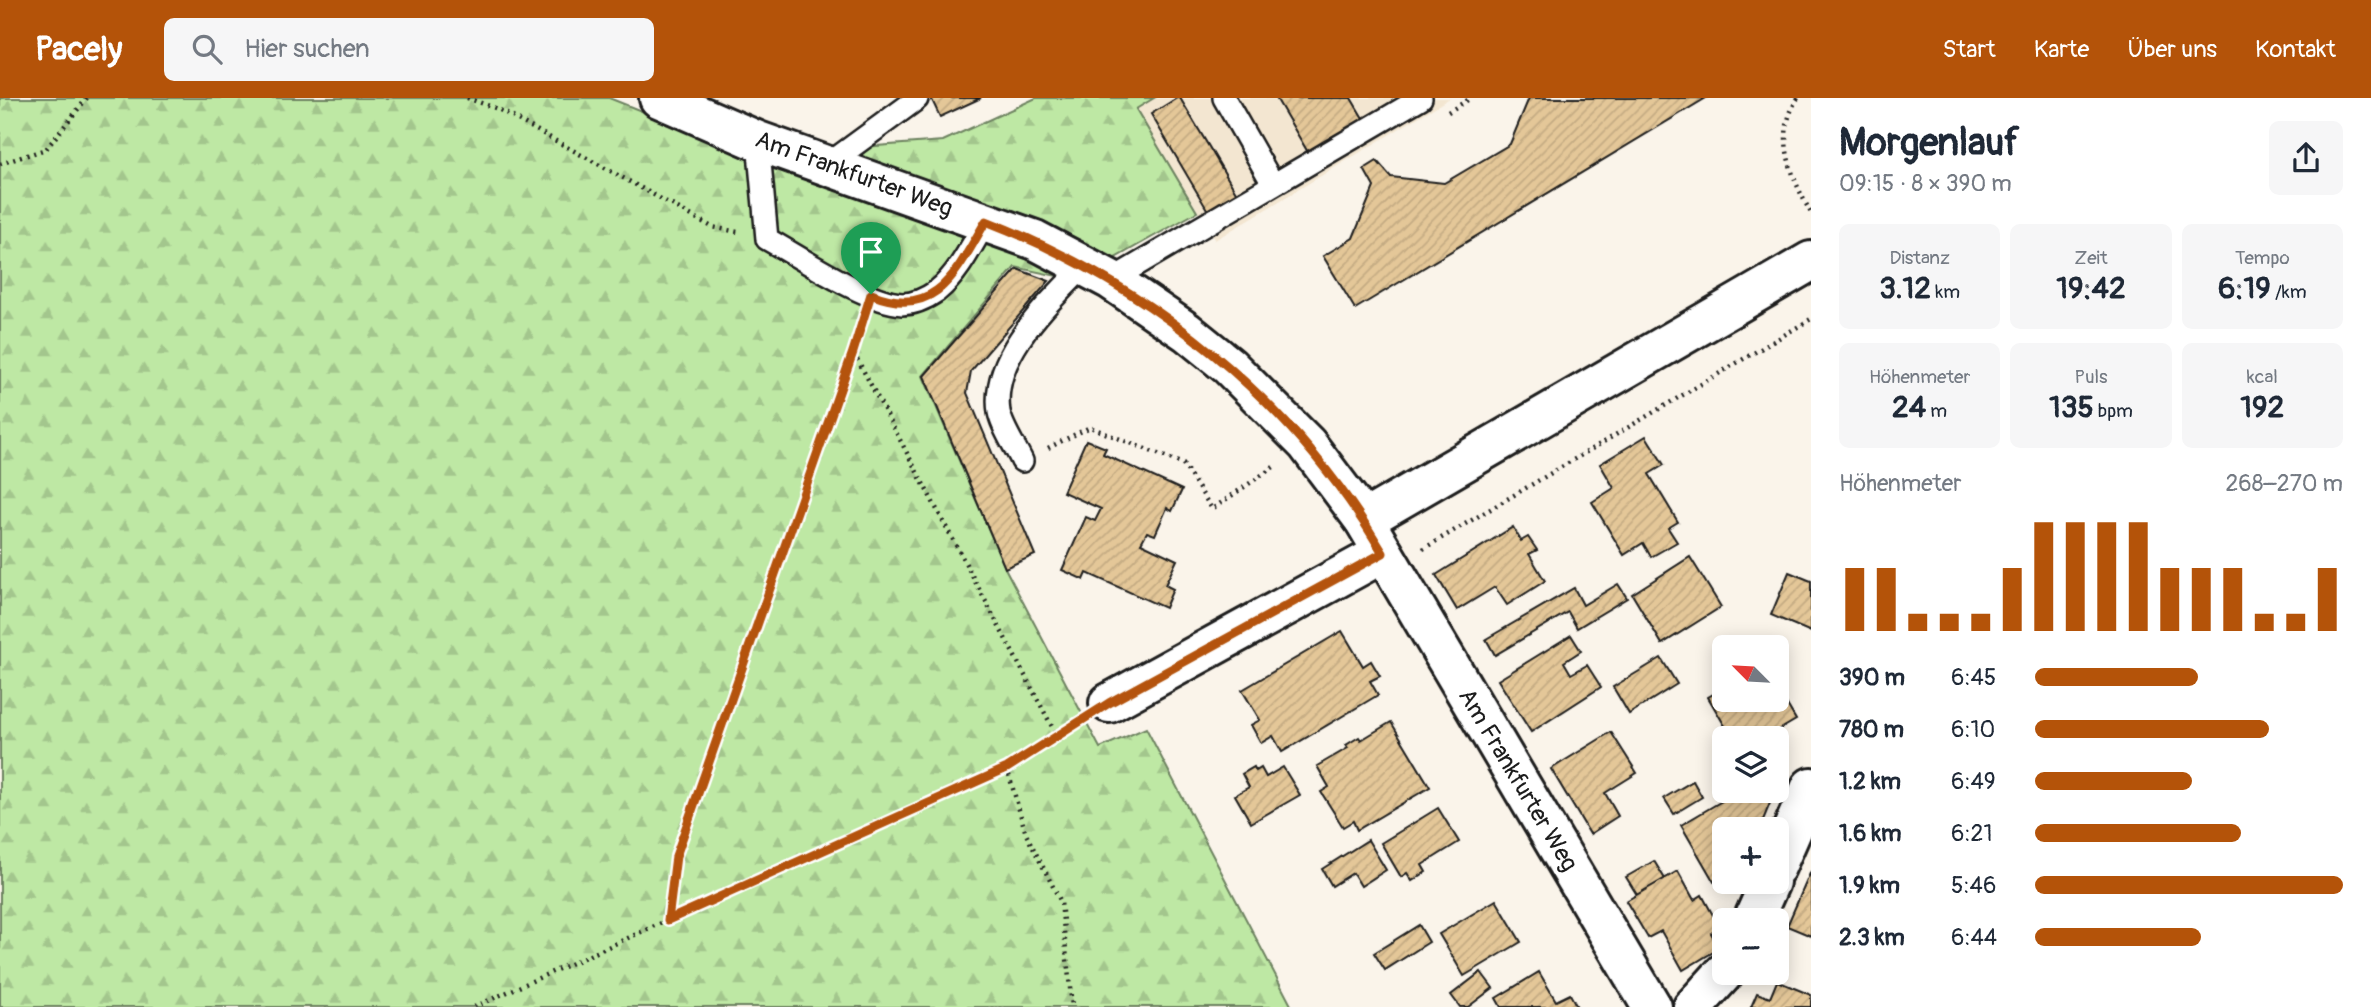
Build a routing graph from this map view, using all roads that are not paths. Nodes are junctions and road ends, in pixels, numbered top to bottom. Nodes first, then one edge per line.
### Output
1 (659, 98) edge
2 (1224, 98) edge
3 (1421, 98) edge
4 (917, 99) edge
5 (1399, 104) edge
6 (758, 141) junction
7 (827, 165) junction
8 (1273, 184) junction
9 (986, 221) junction
10 (1811, 261) edge
11 (1098, 272) junction
12 (1022, 461) road end
13 (1364, 520) junction
14 (1388, 560) junction
15 (1109, 703) road end
16 (1811, 787) edge
17 (1789, 838) edge
18 (1713, 985) edge
19 (1652, 1007) edge
20 (1693, 1007) edge

1 - 6 street, Am Frankfurter Weg
2 - 8 lane
3 - 5 lane
4 - 7 lane
5 - 8 lane
6 - 7 street, Am Frankfurter Weg
6 - 9 lane
7 - 9 street, Am Frankfurter Weg
8 - 11 lane
9 - 11 street, Am Frankfurter Weg
10 - 13 street
11 - 12 lane
11 - 13 street, Am Frankfurter Weg
13 - 14 street, Am Frankfurter Weg
14 - 15 street
14 - 19 street, Am Frankfurter Weg
16 - 17 street
18 - 20 street

